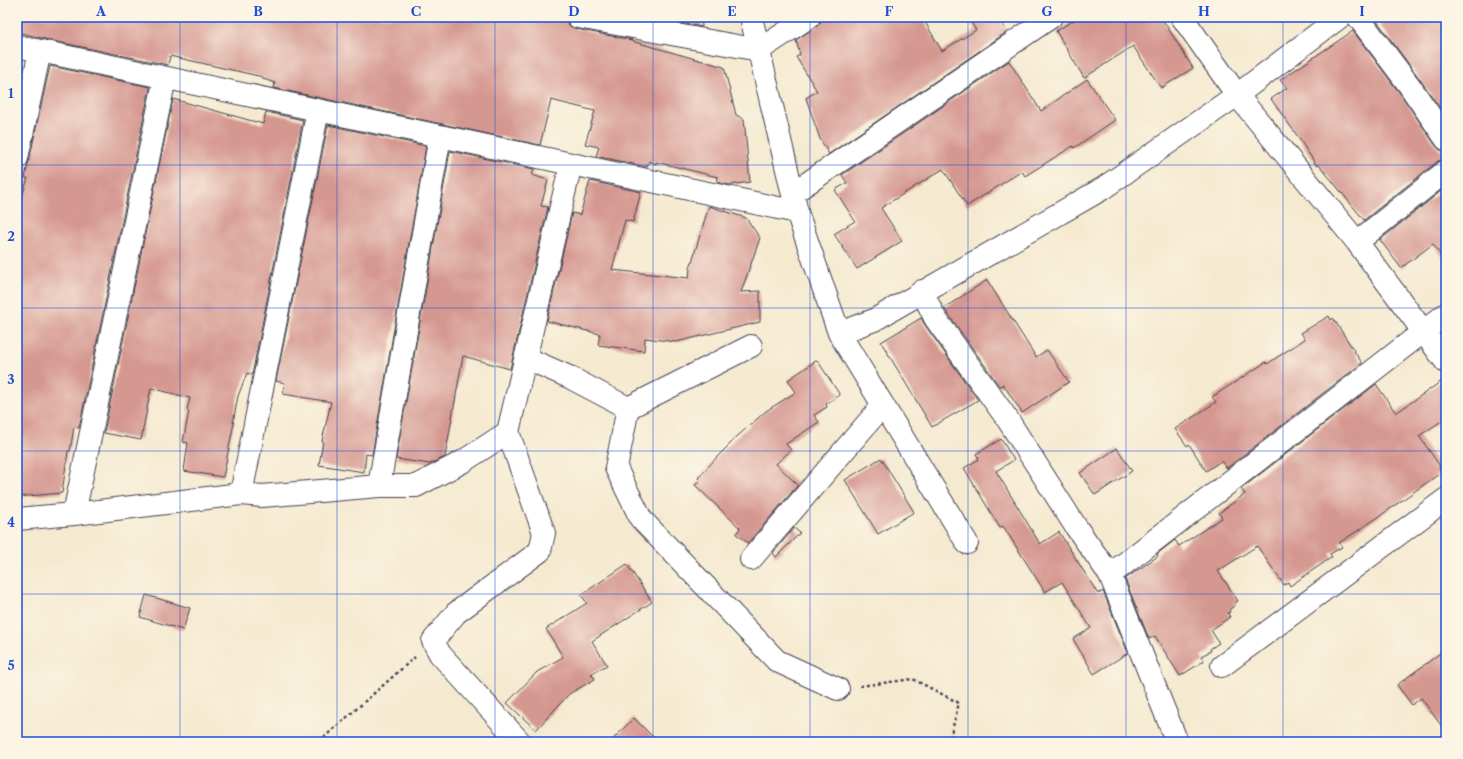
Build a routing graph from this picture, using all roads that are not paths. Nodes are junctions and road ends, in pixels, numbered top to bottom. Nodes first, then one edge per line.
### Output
1 (578, 17) edge
2 (751, 17) edge
3 (809, 17) edge
4 (1051, 17) edge
5 (1182, 17) edge
6 (1340, 17) edge
7 (1358, 17) edge
8 (17, 46) edge
9 (759, 50) junction
10 (40, 51) junction
11 (165, 78) junction
12 (1237, 95) junction
13 (318, 110) junction
14 (440, 136) junction
15 (1446, 139) edge
16 (17, 158) edge
17 (571, 164) junction
18 (1446, 171) edge
19 (795, 202) junction
20 (1357, 242) junction
21 (922, 291) junction
22 (1446, 314) edge
23 (1422, 332) junction
24 (839, 333) junction
25 (751, 346) dead end
26 (526, 358) junction
27 (1446, 362) edge
28 (883, 405) junction
29 (628, 408) junction
30 (508, 432) junction
31 (380, 486) junction
32 (241, 494) junction
33 (1446, 499) edge
34 (74, 514) junction
35 (17, 518) edge
36 (968, 542) dead end
37 (751, 559) dead end
38 (1110, 575) junction
39 (1222, 666) dead end
40 (838, 689) road end
41 (520, 742) edge
42 (1177, 742) edge

1 - 9 street
2 - 9 street
3 - 9 street
4 - 19 street
5 - 12 street
6 - 12 street
7 - 15 street
8 - 10 street
9 - 19 street
10 - 11 street
10 - 16 street
11 - 13 street
11 - 34 street
12 - 20 street
12 - 21 street
13 - 14 street
13 - 32 street
14 - 17 street
14 - 31 street
17 - 19 street
17 - 26 street
18 - 20 street
19 - 24 street
20 - 23 street
21 - 24 street
21 - 38 street
22 - 23 street
23 - 27 street
23 - 38 street
24 - 28 street
25 - 29 street
26 - 29 street
26 - 30 street
28 - 36 street
28 - 37 street
29 - 40 street
30 - 31 street
30 - 41 street
31 - 32 street
32 - 34 street
33 - 39 street
34 - 35 street
38 - 42 street

